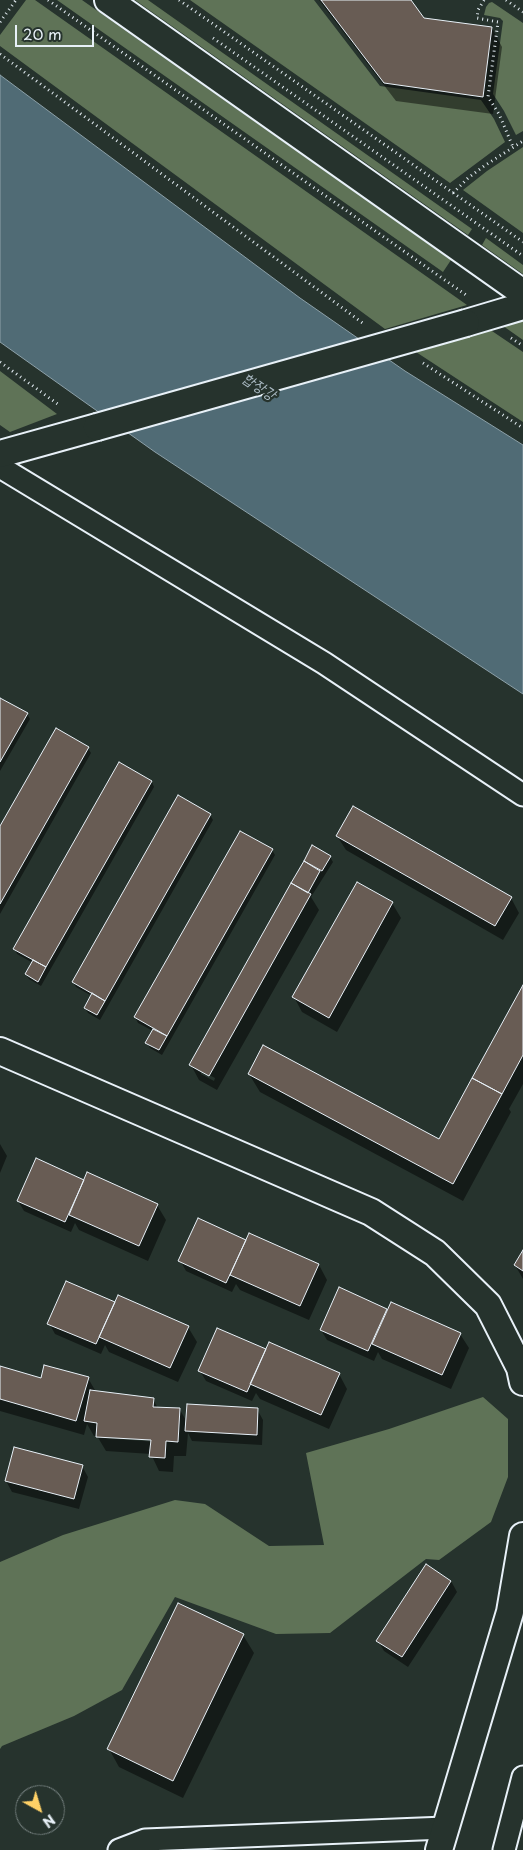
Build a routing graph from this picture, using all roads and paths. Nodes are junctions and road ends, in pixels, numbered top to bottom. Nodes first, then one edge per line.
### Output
1 (16, 0) edge
2 (48, 0) edge
3 (108, 0) edge
4 (179, 0) edge
5 (484, 0) edge
6 (506, 0) edge
7 (523, 12) edge
8 (0, 22) edge
9 (207, 34) dead end
10 (0, 54) edge
11 (523, 141) edge
12 (513, 147) junction
13 (453, 193) junction
14 (523, 242) edge
15 (523, 256) edge
16 (523, 293) edge
17 (523, 306) edge
18 (474, 321) junction
19 (365, 325) dead end
20 (419, 361) dead end
21 (0, 362) edge
22 (59, 405) dead end
23 (523, 428) edge
24 (0, 454) edge
25 (0, 467) edge
26 (523, 794) edge
27 (0, 1051) edge
28 (523, 1382) edge
29 (523, 1536) edge
30 (523, 1777) edge
31 (442, 1839) edge
32 (119, 1850) edge
33 (504, 1850) edge

1 - 8 path
2 - 18 path
3 - 16 street
4 - 13 path
5 - 12 path
6 - 7 path
9 - 15 path
10 - 19 path
11 - 12 path
12 - 13 path
13 - 14 path
17 - 18 street
18 - 24 street, bridge
20 - 23 path
21 - 22 path
25 - 26 street
27 - 28 street
29 - 31 street
30 - 33 street
31 - 32 street

